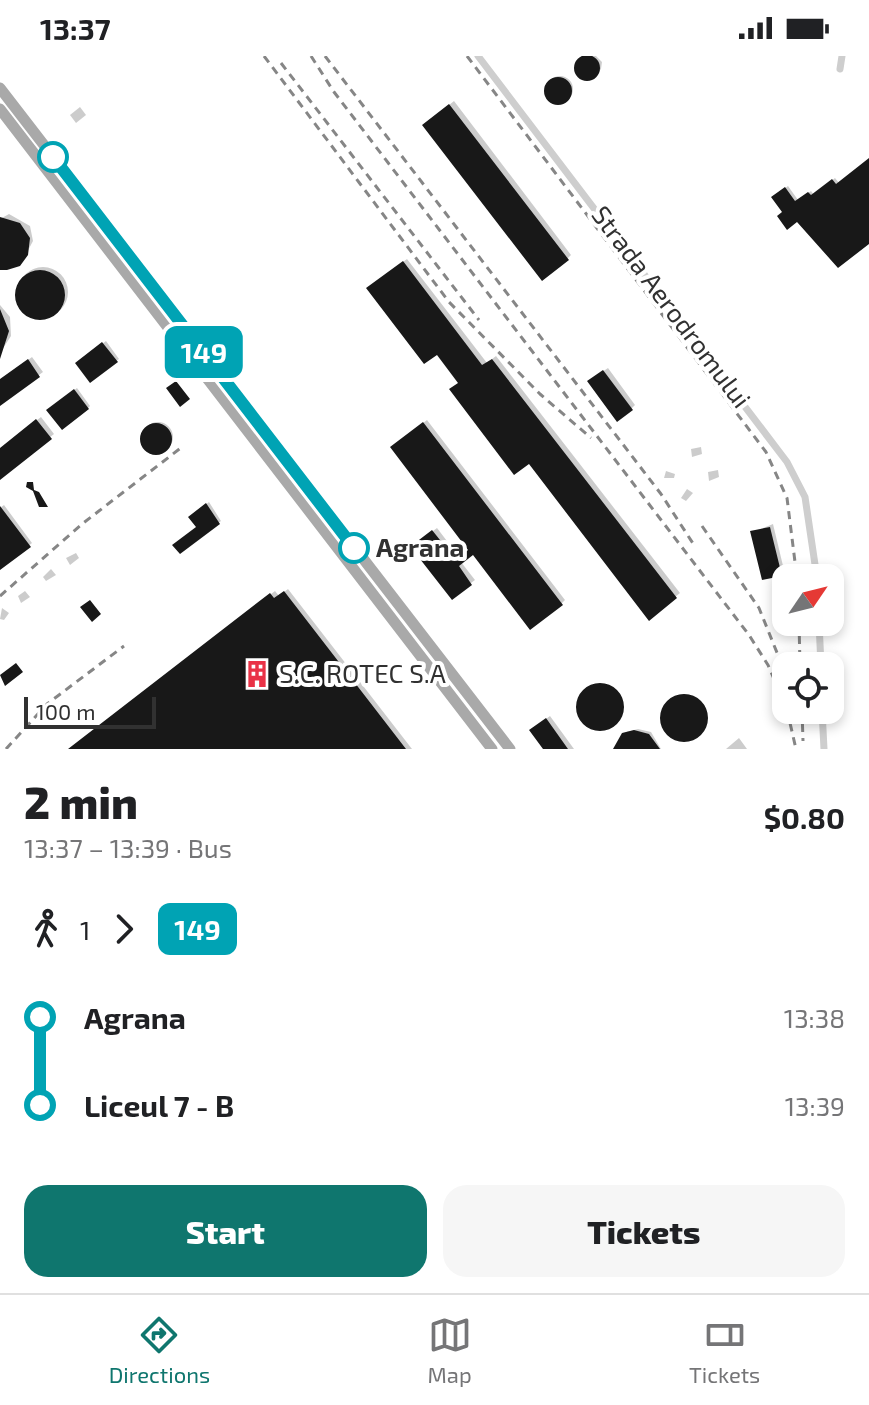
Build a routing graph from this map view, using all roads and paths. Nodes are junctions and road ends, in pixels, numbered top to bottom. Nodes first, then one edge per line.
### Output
1 (478, 56) edge
2 (842, 56) edge
3 (840, 69) dead end
4 (0, 88) edge
5 (0, 109) edge
6 (815, 564) edge
7 (823, 724) edge
8 (492, 749) edge
9 (510, 749) edge
10 (824, 749) edge

1 - 6 street, Strada Aerodromului
2 - 3 street
4 - 9 main road
5 - 8 main road
7 - 10 street

